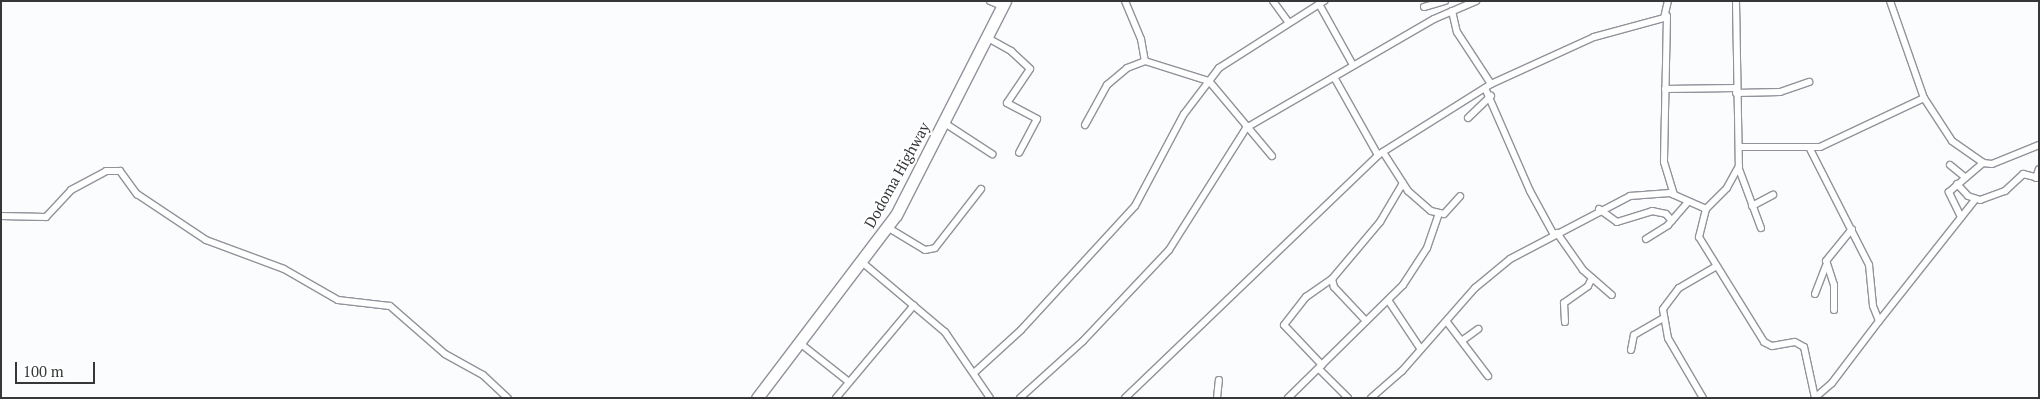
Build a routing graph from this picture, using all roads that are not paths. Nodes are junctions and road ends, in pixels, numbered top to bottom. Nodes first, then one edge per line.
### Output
1 (990, 1) edge
2 (1125, 1) edge
3 (1273, 1) edge
4 (1445, 1) edge
5 (1453, 1) edge
6 (1476, 1) edge
7 (1668, 1) edge
8 (1736, 1) edge
9 (1890, 1) edge
10 (1321, 2) edge
11 (1004, 4) edge
12 (1424, 7) dead end
13 (1455, 10) junction
14 (1667, 16) junction
15 (1288, 22) junction
16 (985, 37) junction
17 (1145, 61) junction
18 (1353, 65) junction
19 (1334, 77) junction
20 (1209, 81) junction
21 (1809, 82) dead end
22 (1488, 86) junction
23 (1665, 89) junction
24 (1736, 90) junction
25 (1491, 96) junction
26 (1924, 98) junction
27 (1468, 118) dead end
28 (944, 122) junction
29 (1085, 125) dead end
30 (1246, 128) junction
31 (2039, 145) edge
32 (1740, 147) junction
33 (1810, 149) junction
34 (1019, 153) dead end
35 (1380, 153) junction
36 (992, 154) dead end
37 (1272, 156) dead end
38 (1983, 163) junction
39 (1950, 165) dead end
40 (1739, 168) junction
41 (2039, 169) edge
42 (1965, 177) junction
43 (2038, 178) edge
44 (1403, 183) junction
45 (1957, 184) junction
46 (981, 189) dead end
47 (1674, 194) junction
48 (1773, 195) dead end
49 (1460, 196) dead end
50 (1975, 200) junction
51 (1687, 203) junction
52 (1752, 206) junction
53 (1599, 209) junction
54 (1706, 209) junction
55 (1439, 214) junction
56 (1, 216) edge
57 (1961, 217) junction
58 (1672, 221) junction
59 (888, 227) junction
60 (1761, 228) dead end
61 (1852, 229) junction
62 (1555, 234) junction
63 (1646, 239) dead end
64 (863, 263) junction
65 (1826, 266) junction
66 (1715, 267) junction
67 (1592, 278) junction
68 (1332, 279) junction
69 (1815, 294) dead end
70 (1612, 295) dead end
71 (1388, 300) junction
72 (914, 305) junction
73 (1834, 310) dead end
74 (1664, 318) junction
75 (1366, 321) junction
76 (1879, 321) junction
77 (1447, 322) junction
78 (1565, 322) dead end
79 (1478, 329) dead end
80 (1463, 340) junction
81 (801, 344) junction
82 (1420, 348) junction
83 (1630, 350) dead end
84 (1321, 367) junction
85 (975, 372) junction
86 (1488, 376) dead end
87 (1220, 380) dead end
88 (849, 382) junction
89 (508, 398) edge
90 (757, 398) edge
91 (836, 398) edge
92 (990, 398) edge
93 (1020, 398) edge
94 (1125, 398) edge
95 (1217, 398) edge
96 (1288, 398) edge
97 (1348, 398) edge
98 (1371, 398) edge
99 (1703, 398) edge
100 (1815, 398) edge

1 - 11 street
2 - 17 street
3 - 15 street
4 - 12 street
5 - 13 street
6 - 13 street
7 - 14 street
8 - 24 street
9 - 26 street
10 - 15 street
10 - 18 street
11 - 16 highway, Dodoma Highway
13 - 18 street
13 - 22 street
14 - 22 street
14 - 23 street
15 - 20 street
16 - 28 highway, Dodoma Highway
16 - 34 street
17 - 20 street
17 - 29 street
18 - 19 street
19 - 30 street
19 - 35 street
20 - 30 street
20 - 85 street
21 - 24 street
22 - 25 street
22 - 35 street
23 - 24 street
23 - 47 street
24 - 32 street
25 - 27 street
25 - 62 street
26 - 33 street
26 - 38 street
28 - 36 street
28 - 59 highway, Dodoma Highway
30 - 37 street
30 - 93 street
31 - 38 street
32 - 33 street
32 - 40 street
33 - 61 street
35 - 44 street
35 - 94 street
38 - 42 street
39 - 42 street
40 - 52 street
40 - 54 street
41 - 43 street
42 - 45 street
43 - 50 street
44 - 55 street
44 - 68 street
45 - 50 street
45 - 57 street
46 - 59 street
47 - 51 street
47 - 53 street
48 - 52 street
49 - 55 street
50 - 57 street
51 - 54 street
51 - 58 street
52 - 60 street
53 - 58 street
53 - 62 street
54 - 66 street
55 - 71 street
56 - 89 street
57 - 76 street
58 - 63 street
59 - 64 highway, Dodoma Highway
61 - 65 street
61 - 76 street
62 - 67 street
62 - 77 street
64 - 72 street
64 - 81 highway, Dodoma Highway
65 - 69 street
65 - 73 street
66 - 74 street
66 - 100 street
67 - 70 street
67 - 78 street
68 - 75 street
68 - 84 street
71 - 75 street
71 - 82 street
72 - 85 street
72 - 88 street
74 - 83 street
74 - 99 street
75 - 84 street
76 - 100 street
77 - 80 street
77 - 82 street
79 - 80 street
80 - 86 street
81 - 88 street
81 - 90 highway, Dodoma Highway
82 - 98 street
84 - 96 street
84 - 97 street
85 - 92 street
87 - 95 street
88 - 91 street

